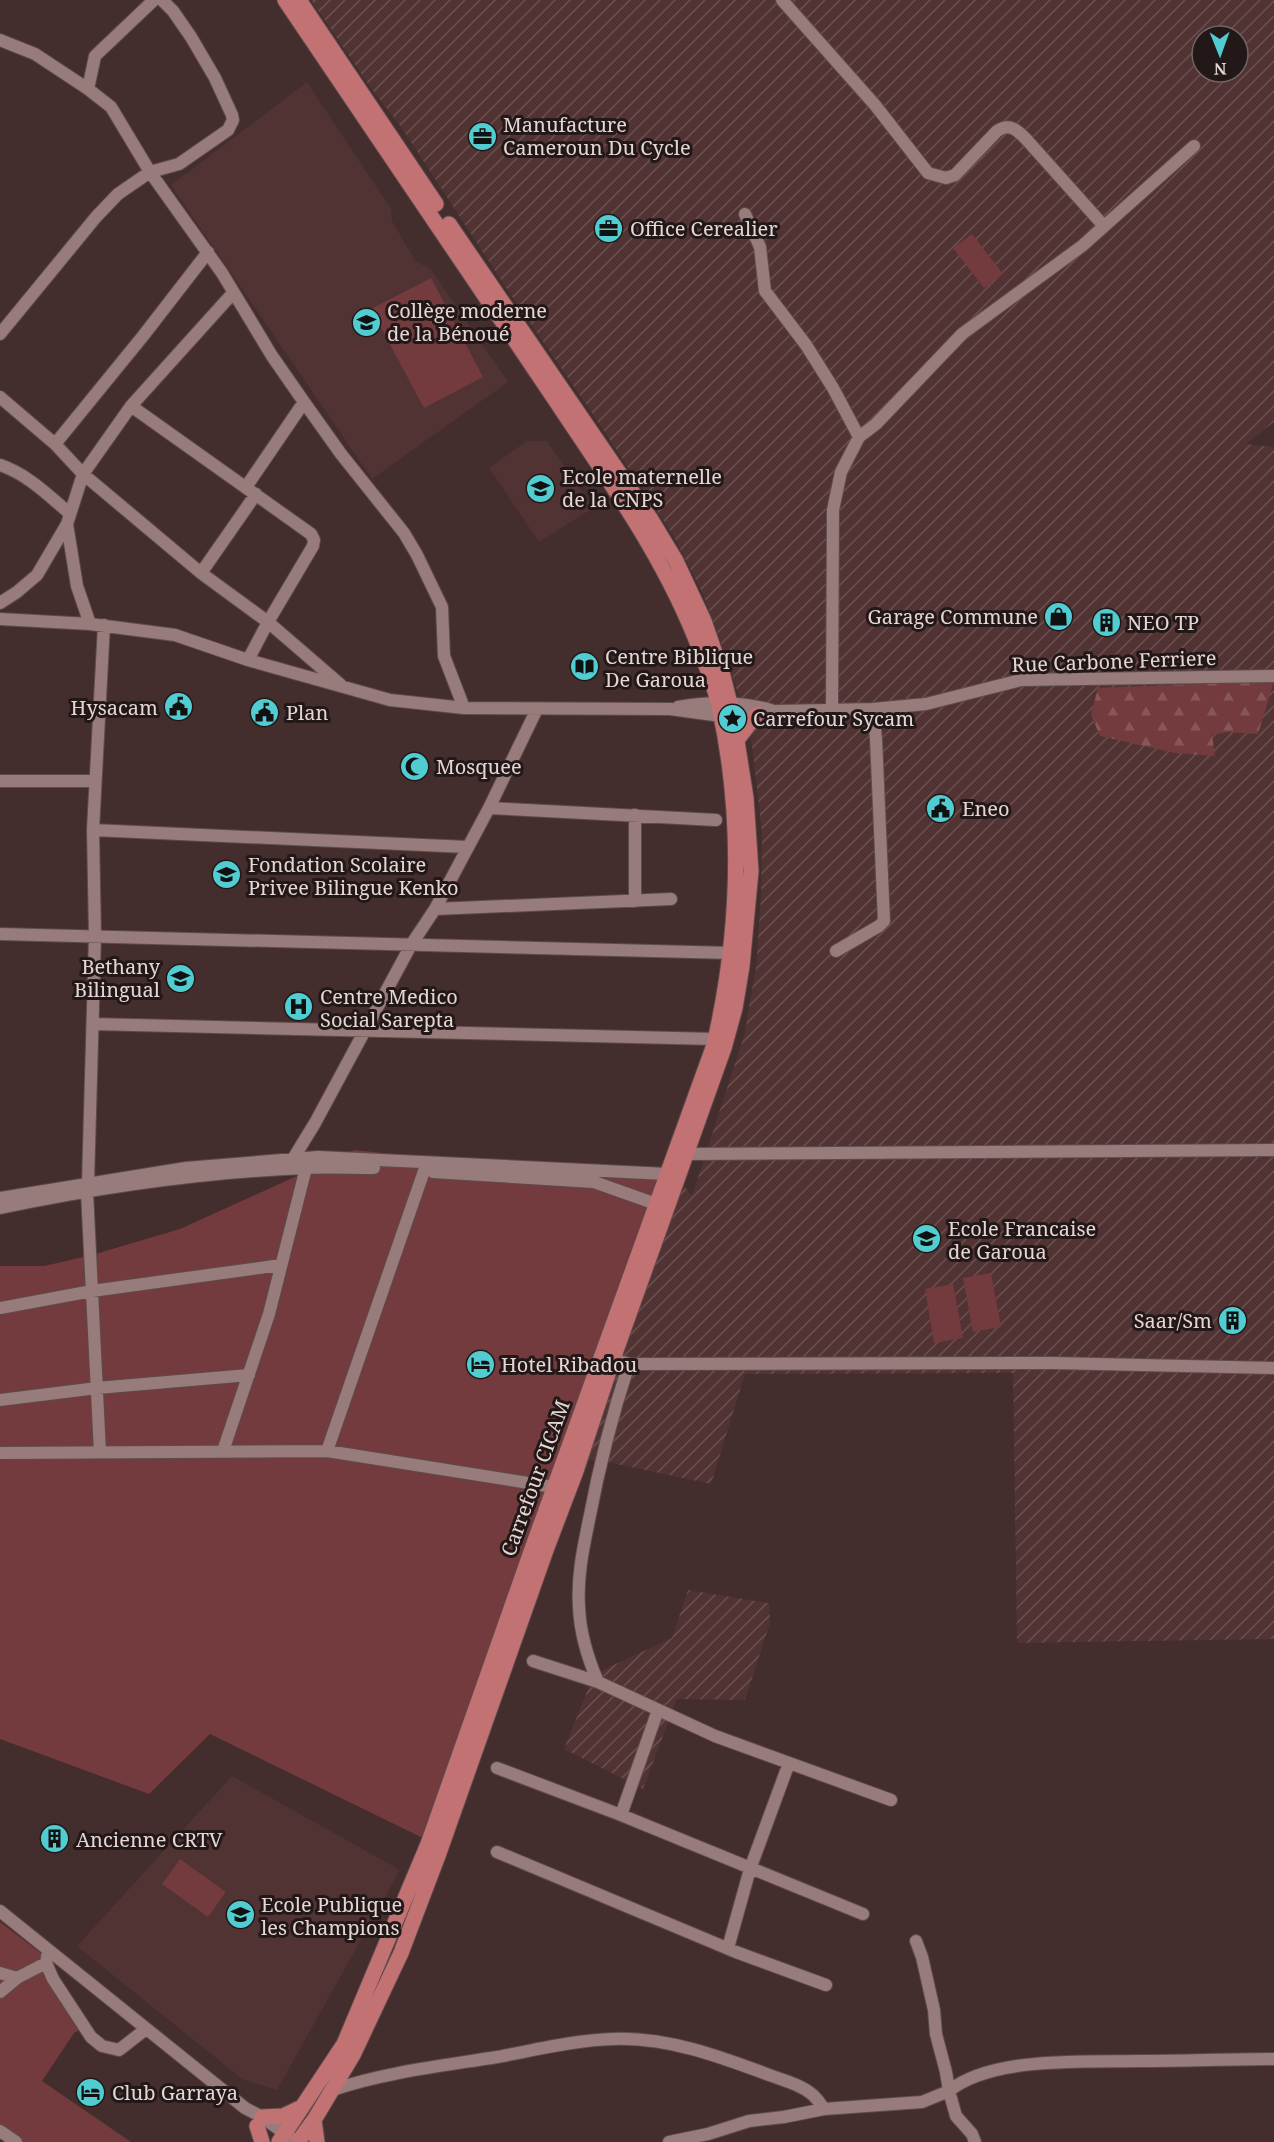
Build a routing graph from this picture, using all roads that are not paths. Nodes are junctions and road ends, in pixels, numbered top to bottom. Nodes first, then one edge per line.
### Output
1 (154, 0) edge
2 (162, 0) edge
3 (285, 0) edge
4 (299, 0) edge
5 (782, 0) edge
6 (0, 39) edge
7 (88, 89) junction
8 (1194, 146) dead end
9 (150, 172) junction
10 (745, 214) dead end
11 (1103, 225) junction
12 (446, 228) junction
13 (208, 252) junction
14 (234, 293) junction
15 (0, 334) edge
16 (0, 397) edge
17 (304, 402) junction
18 (131, 406) junction
19 (859, 437) junction
20 (55, 444) junction
21 (0, 465) edge
22 (83, 474) junction
23 (251, 490) junction
24 (68, 518) junction
25 (201, 573) junction
26 (0, 603) edge
27 (0, 619) edge
28 (268, 622) junction
29 (90, 624) junction
30 (104, 625) junction
31 (248, 660) junction
32 (1274, 676) edge
33 (344, 688) junction
34 (464, 708) junction
35 (537, 709) junction
36 (832, 709) junction
37 (873, 709) junction
38 (726, 710) junction
39 (778, 711) junction
40 (757, 714) junction
41 (737, 740) junction
42 (95, 781) junction
43 (0, 782) edge
44 (489, 808) junction
45 (635, 815) junction
46 (716, 820) dead end
47 (93, 830) junction
48 (467, 847) junction
49 (671, 899) dead end
50 (635, 900) junction
51 (435, 909) junction
52 (0, 934) edge
53 (95, 936) junction
54 (411, 945) junction
55 (836, 951) dead end
56 (730, 953) junction
57 (93, 1024) junction
58 (366, 1029) junction
59 (715, 1039) junction
60 (1274, 1150) edge
61 (686, 1154) junction
62 (293, 1159) junction
63 (306, 1168) junction
64 (424, 1171) junction
65 (667, 1174) junction
66 (87, 1188) junction
67 (0, 1198) edge
68 (656, 1204) junction
69 (0, 1208) edge
70 (281, 1265) junction
71 (92, 1291) junction
72 (0, 1308) edge
73 (613, 1359) junction
74 (629, 1364) junction
75 (1274, 1368) edge
76 (249, 1375) junction
77 (97, 1388) junction
78 (0, 1400) edge
79 (223, 1451) junction
80 (327, 1451) junction
81 (0, 1452) edge
82 (100, 1452) junction
83 (554, 1487) junction
84 (533, 1660) dead end
85 (598, 1682) junction
86 (658, 1710) junction
87 (789, 1763) junction
88 (496, 1768) dead end
89 (891, 1800) dead end
90 (621, 1815) junction
91 (497, 1852) dead end
92 (750, 1869) junction
93 (0, 1911) edge
94 (863, 1914) dead end
95 (916, 1941) dead end
96 (728, 1948) junction
97 (47, 1957) junction
98 (0, 1973) edge
99 (17, 1978) junction
100 (826, 1985) dead end
101 (0, 1992) edge
102 (146, 2029) junction
103 (1274, 2059) edge
104 (332, 2090) junction
105 (949, 2091) junction
106 (302, 2107) junction
107 (824, 2109) junction
108 (314, 2120) junction
109 (259, 2121) junction
110 (0, 2132) edge
111 (287, 2140) edge
112 (16, 2142) edge
113 (262, 2142) edge
114 (317, 2142) edge
115 (669, 2142) edge
116 (975, 2142) edge

1 - 7 street
2 - 9 street
3 - 12 main road
4 - 12 main road
5 - 11 street
6 - 7 street
7 - 9 street
8 - 11 street
9 - 13 street
9 - 15 street
10 - 19 street
11 - 19 street
12 - 38 main road
13 - 14 street
13 - 20 street
14 - 17 street
14 - 18 street
16 - 20 street
17 - 23 street
17 - 34 street
18 - 22 street
18 - 23 street
19 - 36 street
20 - 22 street
21 - 24 street
22 - 24 street
22 - 25 street
23 - 25 street
23 - 28 street
24 - 26 street
24 - 29 street
25 - 28 street
27 - 29 street
28 - 31 street
28 - 33 street
29 - 30 street
30 - 31 street
30 - 42 street
31 - 33 street
32 - 37 street, Rue Carbone Ferriere
33 - 34 street
34 - 35 street
35 - 38 street
35 - 44 street
36 - 37 street, Rue Carbone Ferriere
36 - 39 street, Rue Carbone Ferriere
37 - 55 street
38 - 39 street, Rue Carbone Ferriere
38 - 40 street, Rue Carbone Ferriere
38 - 41 main road
38 - 56 main road, Carrefour CICAM
39 - 40 street, Rue Carbone Ferriere
40 - 41 main road
41 - 61 main road
42 - 43 street
42 - 47 street
44 - 45 street
44 - 48 street
45 - 46 street
45 - 50 street
47 - 48 street
47 - 53 street
48 - 51 street
49 - 50 street
50 - 51 street
51 - 54 street
52 - 53 street
53 - 54 street
53 - 57 street
54 - 56 street
54 - 58 street
56 - 59 main road, Carrefour CICAM
57 - 58 street
57 - 66 street
58 - 59 street
58 - 62 street
59 - 65 main road, Carrefour CICAM
60 - 61 street
61 - 73 main road
62 - 65 street
62 - 66 street
63 - 64 street
63 - 66 street
63 - 70 street
64 - 68 street
64 - 80 street
65 - 68 main road, Carrefour CICAM
66 - 67 street
66 - 69 street
66 - 71 street
68 - 83 main road, Carrefour CICAM
70 - 71 street
70 - 76 street
71 - 72 street
71 - 77 street
73 - 74 street
73 - 104 main road
74 - 75 street
74 - 85 street
76 - 77 street
76 - 79 street
77 - 78 street
77 - 82 street
79 - 80 street
79 - 82 street
80 - 83 street
81 - 82 street
83 - 106 main road, Carrefour CICAM
84 - 85 street
85 - 86 street
86 - 87 street
86 - 90 street
87 - 89 street
87 - 92 street
88 - 90 street
90 - 92 street
91 - 96 street
92 - 94 street
92 - 96 street
93 - 97 street
95 - 105 street
96 - 100 street
97 - 99 street
97 - 102 street
97 - 102 street
98 - 99 street
99 - 101 street
102 - 109 street
103 - 105 street
104 - 107 street
104 - 108 main road
105 - 107 street
105 - 116 street
106 - 109 main road
106 - 111 main road, Carrefour CICAM
107 - 115 street
108 - 111 main road
108 - 114 main road
109 - 111 street
109 - 113 main road
110 - 112 street

